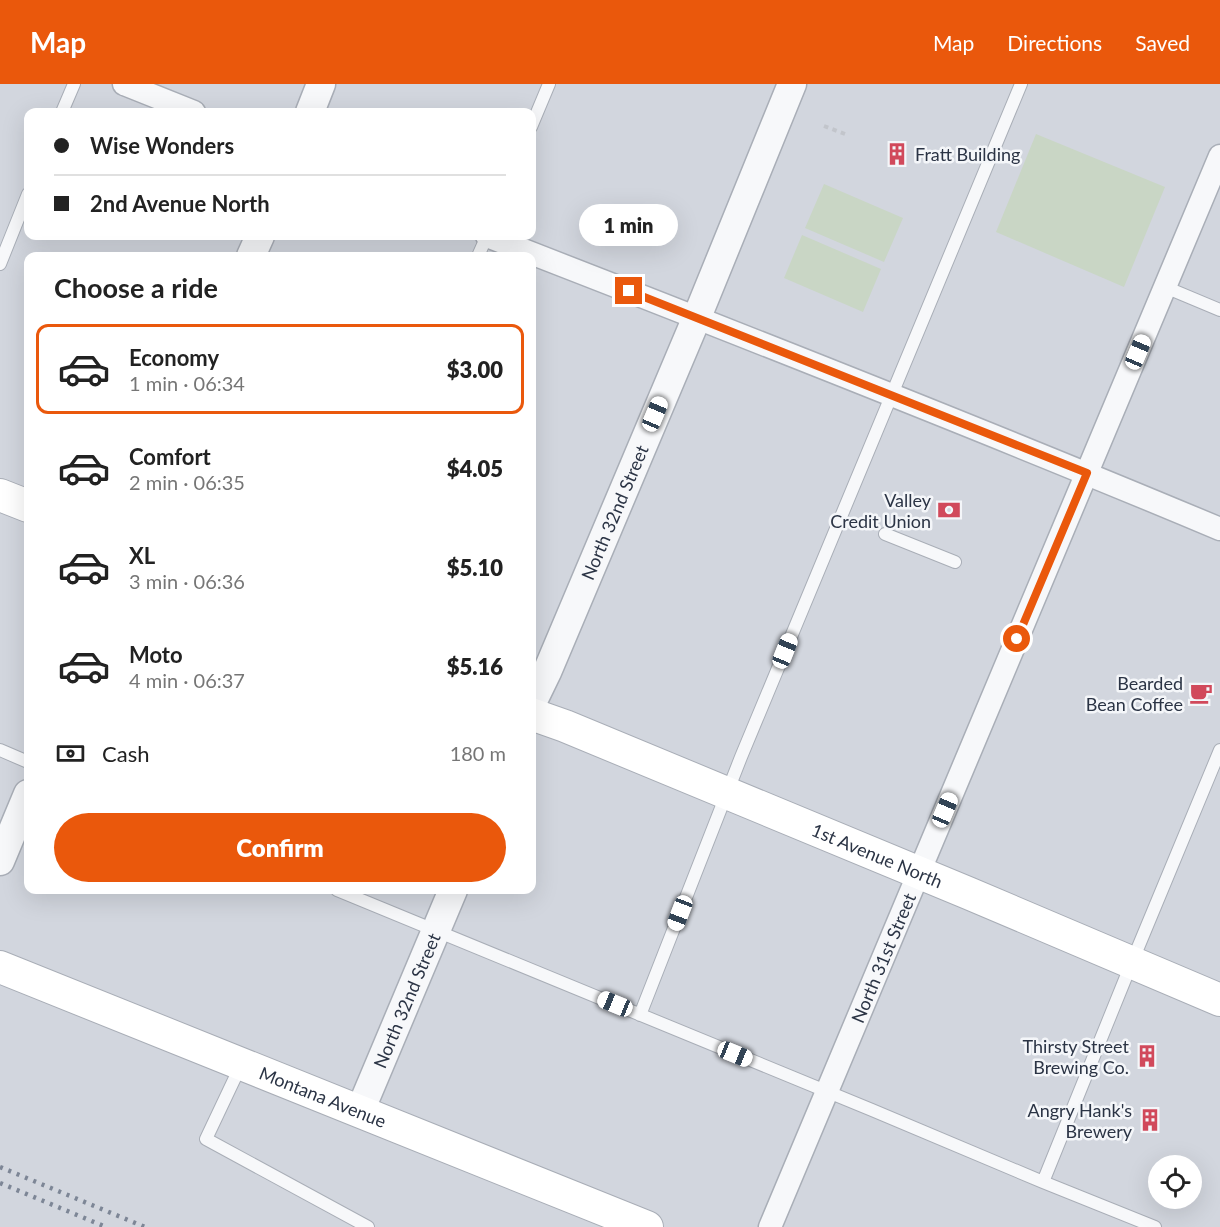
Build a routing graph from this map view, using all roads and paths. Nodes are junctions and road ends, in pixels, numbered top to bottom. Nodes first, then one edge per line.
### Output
1 (74, 84) edge
2 (124, 84) edge
3 (321, 84) edge
4 (549, 84) edge
5 (792, 84) edge
6 (1021, 84) edge
7 (64, 108) edge
8 (184, 108) edge
9 (312, 108) edge
10 (536, 115) edge
11 (824, 126) dead end
12 (844, 134) dead end
13 (1220, 156) edge
14 (24, 204) edge
15 (497, 240) edge
16 (528, 252) edge
17 (536, 255) edge
18 (0, 264) edge
19 (1165, 286) junction
20 (1220, 310) edge
21 (697, 317) junction
22 (891, 395) junction
23 (1087, 473) junction
24 (0, 495) edge
25 (24, 504) edge
26 (1220, 530) edge
27 (885, 534) dead end
28 (955, 562) dead end
29 (536, 694) edge
30 (536, 716) edge
31 (0, 750) edge
32 (1220, 750) edge
33 (24, 760) edge
34 (726, 794) junction
35 (24, 804) edge
36 (0, 861) edge
37 (919, 873) junction
38 (347, 894) edge
39 (451, 894) edge
40 (436, 930) junction
41 (1132, 962) junction
42 (0, 967) edge
43 (1220, 1000) edge
44 (640, 1015) junction
45 (241, 1064) junction
46 (827, 1092) junction
47 (360, 1111) junction
48 (1043, 1182) junction
49 (368, 1227) edge
50 (647, 1227) edge
51 (770, 1227) edge
52 (1155, 1227) edge

1 - 7 lane
2 - 8 street
3 - 9 street
4 - 10 lane
5 - 21 street, North 32nd Street
6 - 22 lane
11 - 12 path
13 - 19 street, North 31st Street
14 - 18 lane
15 - 16 street
17 - 21 street
19 - 20 lane
19 - 23 street, North 31st Street
21 - 22 street
21 - 29 street, North 32nd Street
22 - 23 street
22 - 34 lane
23 - 26 street
23 - 37 street, North 31st Street
24 - 25 main road
27 - 28 lane
30 - 34 main road, 1st Avenue North
31 - 33 lane
32 - 41 lane
34 - 37 main road, 1st Avenue North
34 - 44 lane
35 - 36 street
37 - 41 main road, 1st Avenue North
37 - 46 street, North 31st Street
38 - 40 lane
39 - 40 street, North 32nd Street
40 - 44 lane
40 - 47 street, North 32nd Street
41 - 43 main road, 1st Avenue North
41 - 48 lane
42 - 45 main road, Montana Avenue
44 - 46 lane
45 - 47 main road, Montana Avenue
45 - 49 lane
46 - 48 lane
46 - 51 street, North 31st Street
47 - 50 main road, Montana Avenue
48 - 52 lane

